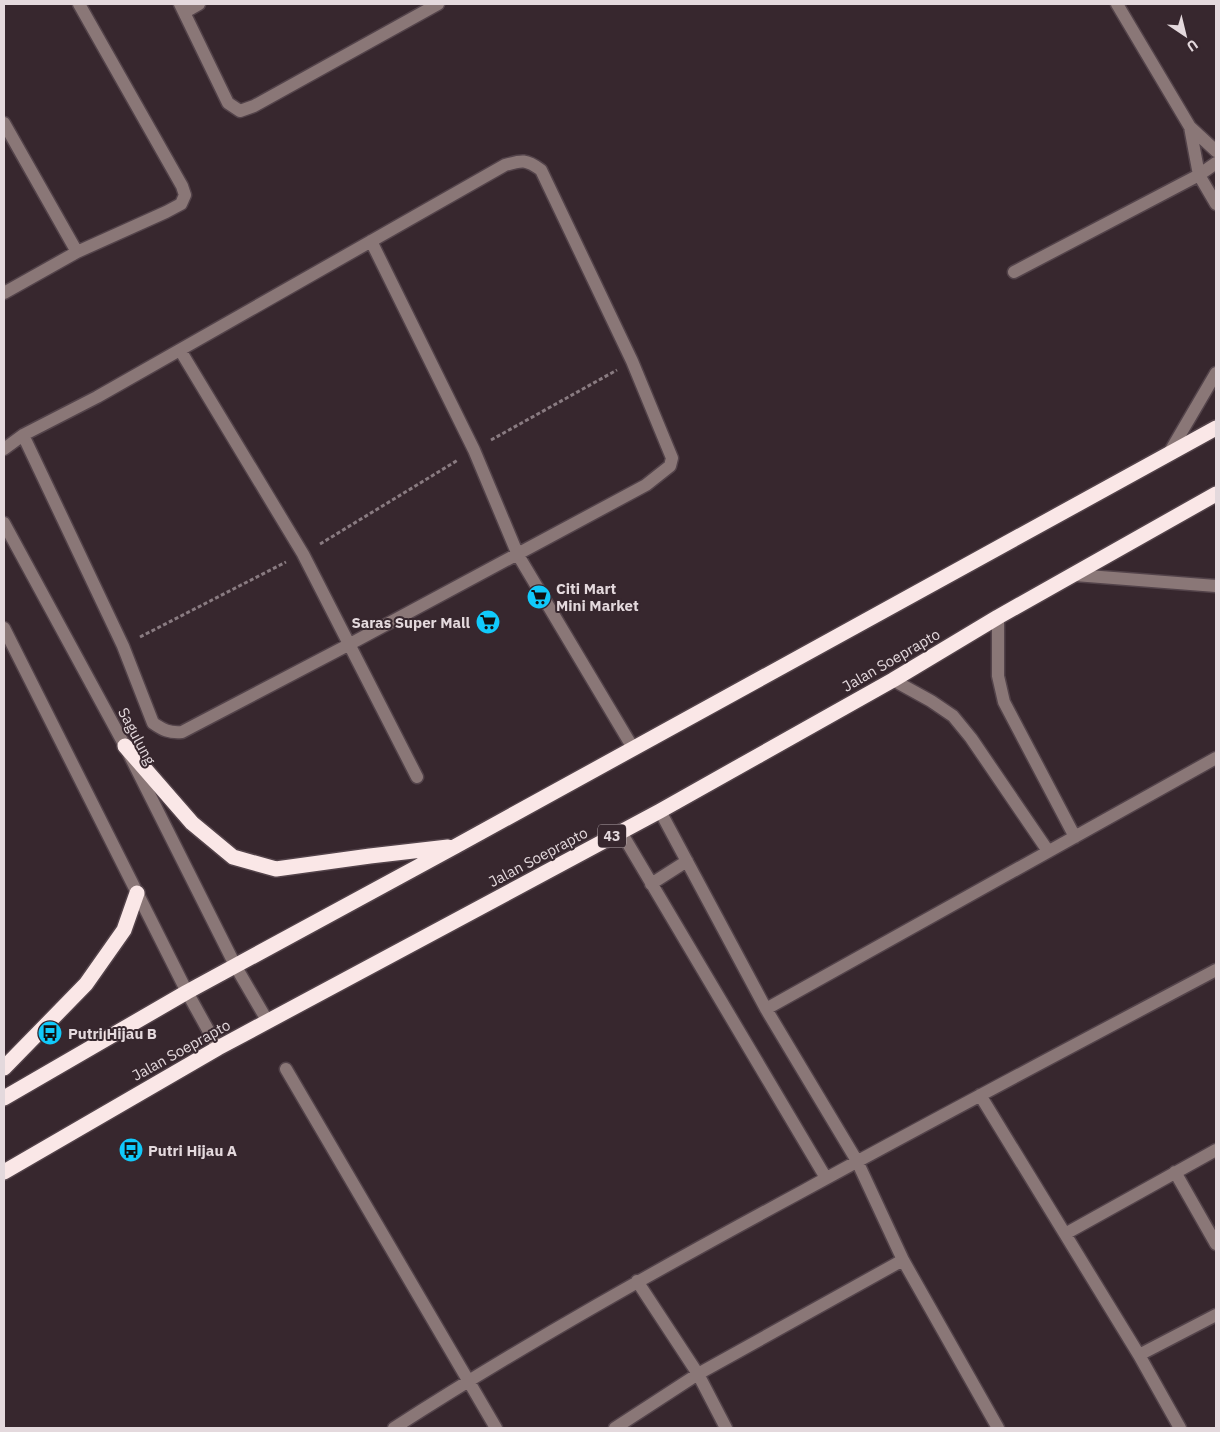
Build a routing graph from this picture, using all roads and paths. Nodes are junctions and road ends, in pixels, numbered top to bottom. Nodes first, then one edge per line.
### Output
1 (80, 4) edge
2 (200, 4) edge
3 (438, 4) edge
4 (1117, 4) edge
5 (182, 8) edge
6 (4, 123) edge
7 (1190, 127) junction
8 (1216, 151) edge
9 (1216, 163) edge
10 (1199, 175) junction
11 (1216, 204) edge
12 (371, 241) junction
13 (77, 252) junction
14 (1014, 272) dead end
15 (4, 294) edge
16 (180, 350) junction
17 (632, 361) junction
18 (1216, 373) edge
19 (1216, 428) edge
20 (23, 435) junction
21 (4, 449) edge
22 (474, 450) junction
23 (1168, 455) junction
24 (1216, 494) edge
25 (4, 523) edge
26 (303, 554) junction
27 (518, 555) junction
28 (1075, 575) junction
29 (1216, 586) edge
30 (998, 617) junction
31 (4, 628) edge
32 (350, 644) junction
33 (123, 646) junction
34 (893, 680) junction
35 (125, 746) junction
36 (633, 748) junction
37 (1216, 758) edge
38 (417, 777) dead end
39 (660, 811) junction
40 (620, 832) junction
41 (1075, 837) junction
42 (456, 846) junction
43 (1048, 851) junction
44 (687, 861) junction
45 (651, 884) junction
46 (137, 893) junction
47 (236, 966) junction
48 (1216, 970) edge
49 (187, 992) junction
50 (766, 1009) junction
51 (268, 1022) junction
52 (218, 1048) junction
53 (4, 1068) edge
54 (286, 1069) dead end
55 (980, 1095) junction
56 (4, 1098) edge
57 (1216, 1150) edge
58 (857, 1161) junction
59 (4, 1172) edge
60 (1175, 1172) junction
61 (826, 1178) junction
62 (1065, 1234) junction
63 (1216, 1244) edge
64 (902, 1260) junction
65 (637, 1281) junction
66 (1216, 1315) edge
67 (1139, 1355) junction
68 (698, 1374) junction
69 (468, 1380) junction
70 (394, 1428) edge
71 (496, 1428) edge
72 (615, 1428) edge
73 (726, 1428) edge
74 (998, 1428) edge
75 (1180, 1428) edge

1 - 13 street
2 - 5 street
3 - 5 street
4 - 7 street
6 - 13 street
7 - 8 street
7 - 10 street
9 - 10 street
10 - 11 street
10 - 14 street
12 - 16 street
12 - 17 street
12 - 22 street
13 - 15 street
16 - 20 street
16 - 26 street
17 - 22 path
17 - 27 street
18 - 23 street
19 - 23 highway
20 - 21 street
20 - 33 street
22 - 26 path
22 - 27 street
23 - 36 highway
24 - 28 highway, Jalan Soeprapto / 43
25 - 35 street, Sagulung
26 - 32 street
26 - 33 path
27 - 32 street
27 - 36 street
28 - 29 street
28 - 30 highway, Jalan Soeprapto / 43
30 - 34 highway, Jalan Soeprapto / 43
30 - 41 street
31 - 46 street
32 - 33 street
32 - 38 street
34 - 39 highway, Jalan Soeprapto / 43
34 - 43 street
35 - 42 highway
35 - 47 street, Sagulung
36 - 42 highway
37 - 41 street
39 - 40 highway, Jalan Soeprapto / 43
39 - 44 street
40 - 45 street
40 - 51 highway, Jalan Soeprapto / 43
41 - 43 street
42 - 47 highway
43 - 50 street
44 - 45 street
44 - 50 street
45 - 61 street
46 - 49 street
46 - 53 highway
47 - 49 highway
47 - 51 street, Sagulung
48 - 55 street
49 - 52 street
49 - 56 highway
50 - 58 street
51 - 52 highway, Jalan Soeprapto / 43
52 - 59 highway, Jalan Soeprapto / 43
54 - 69 street
55 - 58 street
55 - 62 street
57 - 60 street
58 - 61 street
58 - 64 street
60 - 62 street
60 - 63 street
61 - 65 street
62 - 67 street
64 - 68 street
64 - 74 street
65 - 68 street
65 - 69 street
66 - 67 street
67 - 75 street
68 - 72 street
68 - 73 street
69 - 70 street
69 - 71 street

